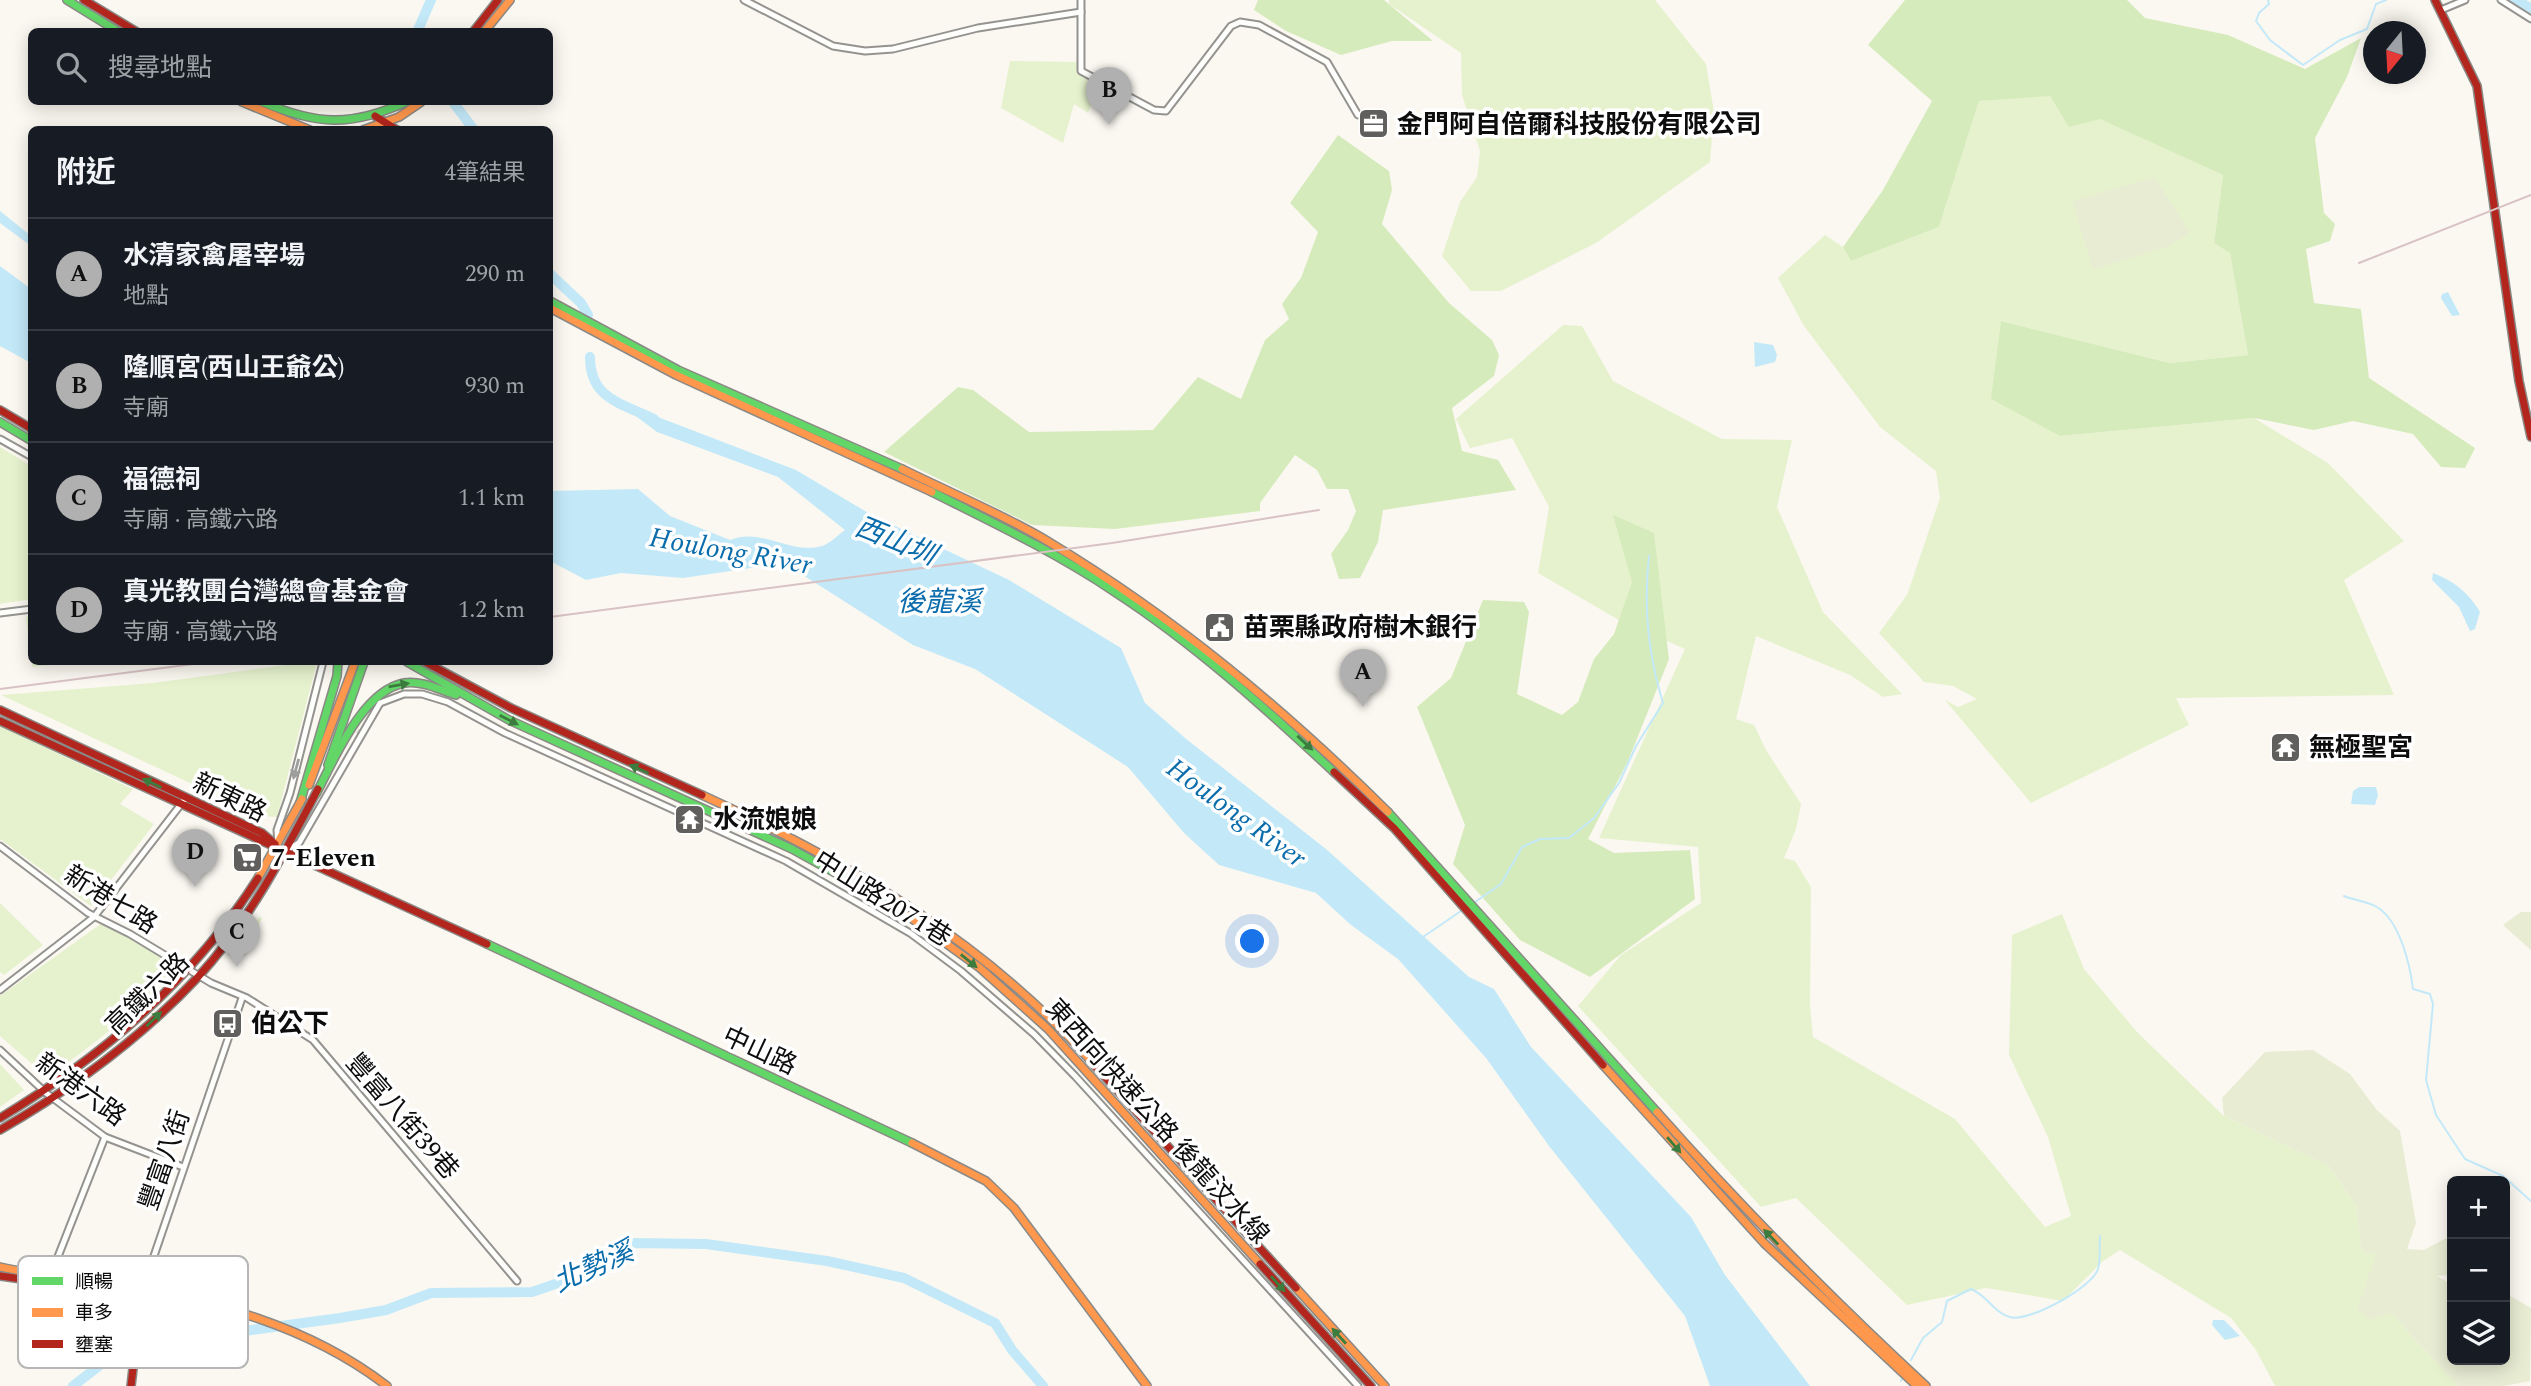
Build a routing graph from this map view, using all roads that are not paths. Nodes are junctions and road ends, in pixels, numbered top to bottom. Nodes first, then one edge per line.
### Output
1 (67, 0) edge
2 (85, 0) edge
3 (498, 0) edge
4 (510, 0) edge
5 (744, 0) edge
6 (1081, 0) edge
7 (2435, 0) edge
8 (2465, 0) edge
9 (2501, 0) edge
10 (2441, 10) junction
11 (1081, 12) junction
12 (2531, 19) edge
13 (112, 28) edge
14 (130, 28) edge
15 (475, 28) edge
16 (487, 28) edge
17 (261, 105) edge
18 (262, 105) edge
19 (399, 105) edge
20 (417, 105) edge
21 (1358, 115) dead end
22 (375, 116) junction
23 (302, 126) edge
24 (376, 126) edge
25 (385, 126) edge
26 (388, 126) edge
27 (553, 303) edge
28 (553, 310) edge
29 (0, 410) edge
30 (0, 422) edge
31 (28, 427) edge
32 (2531, 437) edge
33 (0, 439) edge
34 (28, 439) edge
35 (28, 455) edge
36 (28, 610) edge
37 (0, 613) edge
38 (322, 665) edge
39 (338, 665) edge
40 (354, 665) edge
41 (363, 665) edge
42 (412, 665) edge
43 (431, 665) edge
44 (471, 699) junction
45 (314, 703) junction
46 (0, 710) edge
47 (325, 710) tunnel mouth
48 (0, 721) edge
49 (316, 794) junction
50 (183, 803) junction
51 (300, 803) junction
52 (0, 846) edge
53 (283, 848) junction
54 (94, 917) junction
55 (188, 969) junction
56 (199, 976) junction
57 (0, 990) edge
58 (242, 998) junction
59 (0, 1050) edge
60 (46, 1093) junction
61 (55, 1099) junction
62 (0, 1118) edge
63 (0, 1130) edge
64 (105, 1137) junction
65 (183, 1167) junction
66 (58, 1256) edge
67 (154, 1256) edge
68 (0, 1267) edge
69 (18, 1272) edge
70 (0, 1276) edge
71 (18, 1277) edge
72 (517, 1281) dead end
73 (248, 1314) edge
74 (132, 1368) edge
75 (1144, 1382) edge
76 (131, 1386) edge
77 (387, 1386) edge
78 (1135, 1386) edge
79 (1358, 1386) edge
80 (1371, 1386) edge
81 (1385, 1386) edge
82 (1917, 1386) edge
83 (1926, 1386) edge

1 - 13 main road
2 - 14 main road
3 - 15 main road
4 - 16 main road
5 - 11 street
6 - 11 street
7 - 10 main road
8 - 10 street
9 - 12 street
10 - 32 main road
11 - 21 street
17 - 23 main road
18 - 22 main road
19 - 22 main road
20 - 26 main road
22 - 24 main road
22 - 25 main road
83 -> 27 main road
28 -> 82 main road
29 - 31 main road
30 - 34 main road
33 - 35 street
36 - 37 street
38 - 45 street
39 - 51 main road
40 - 51 main road
41 - 49 main road
42 - 44 main road, 東西向快速公路 後龍汶水線
81 -> 43 main road, 東西向快速公路 後龍汶水線
49 -> 44 main road
44 -> 80 main road, 東西向快速公路 後龍汶水線
45 - 47 street
45 -> 53 street
50 -> 46 main road, 新東路
48 - 50 main road, 新東路
49 - 53 main road
50 - 53 main road, 新東路
50 - 54 street
51 - 53 main road
52 - 54 street, 新港七路
53 - 55 main road, 高鐵六路
53 - 56 main road, 高鐵六路
53 - 75 main road, 中山路
53 - 79 street, 中山路2071巷
54 - 55 street, 新港七路
54 - 57 street
55 - 56 street, 新港七路
55 - 60 main road, 高鐵六路
56 - 58 street, 新港七路
61 -> 56 main road, 高鐵六路
58 - 65 street, 豐富八街
58 - 72 street, 豐富八街39巷
59 - 60 street, 新港六路
60 - 61 street, 新港六路
60 - 62 main road, 高鐵六路
61 - 63 main road, 高鐵六路
61 - 64 street, 新港六路
64 - 65 street, 新港六路
64 - 66 street
65 - 67 street, 豐富八街
68 - 69 main road
70 - 71 main road
73 - 77 main road
74 - 76 main road, 豐富八街
75 - 78 street

